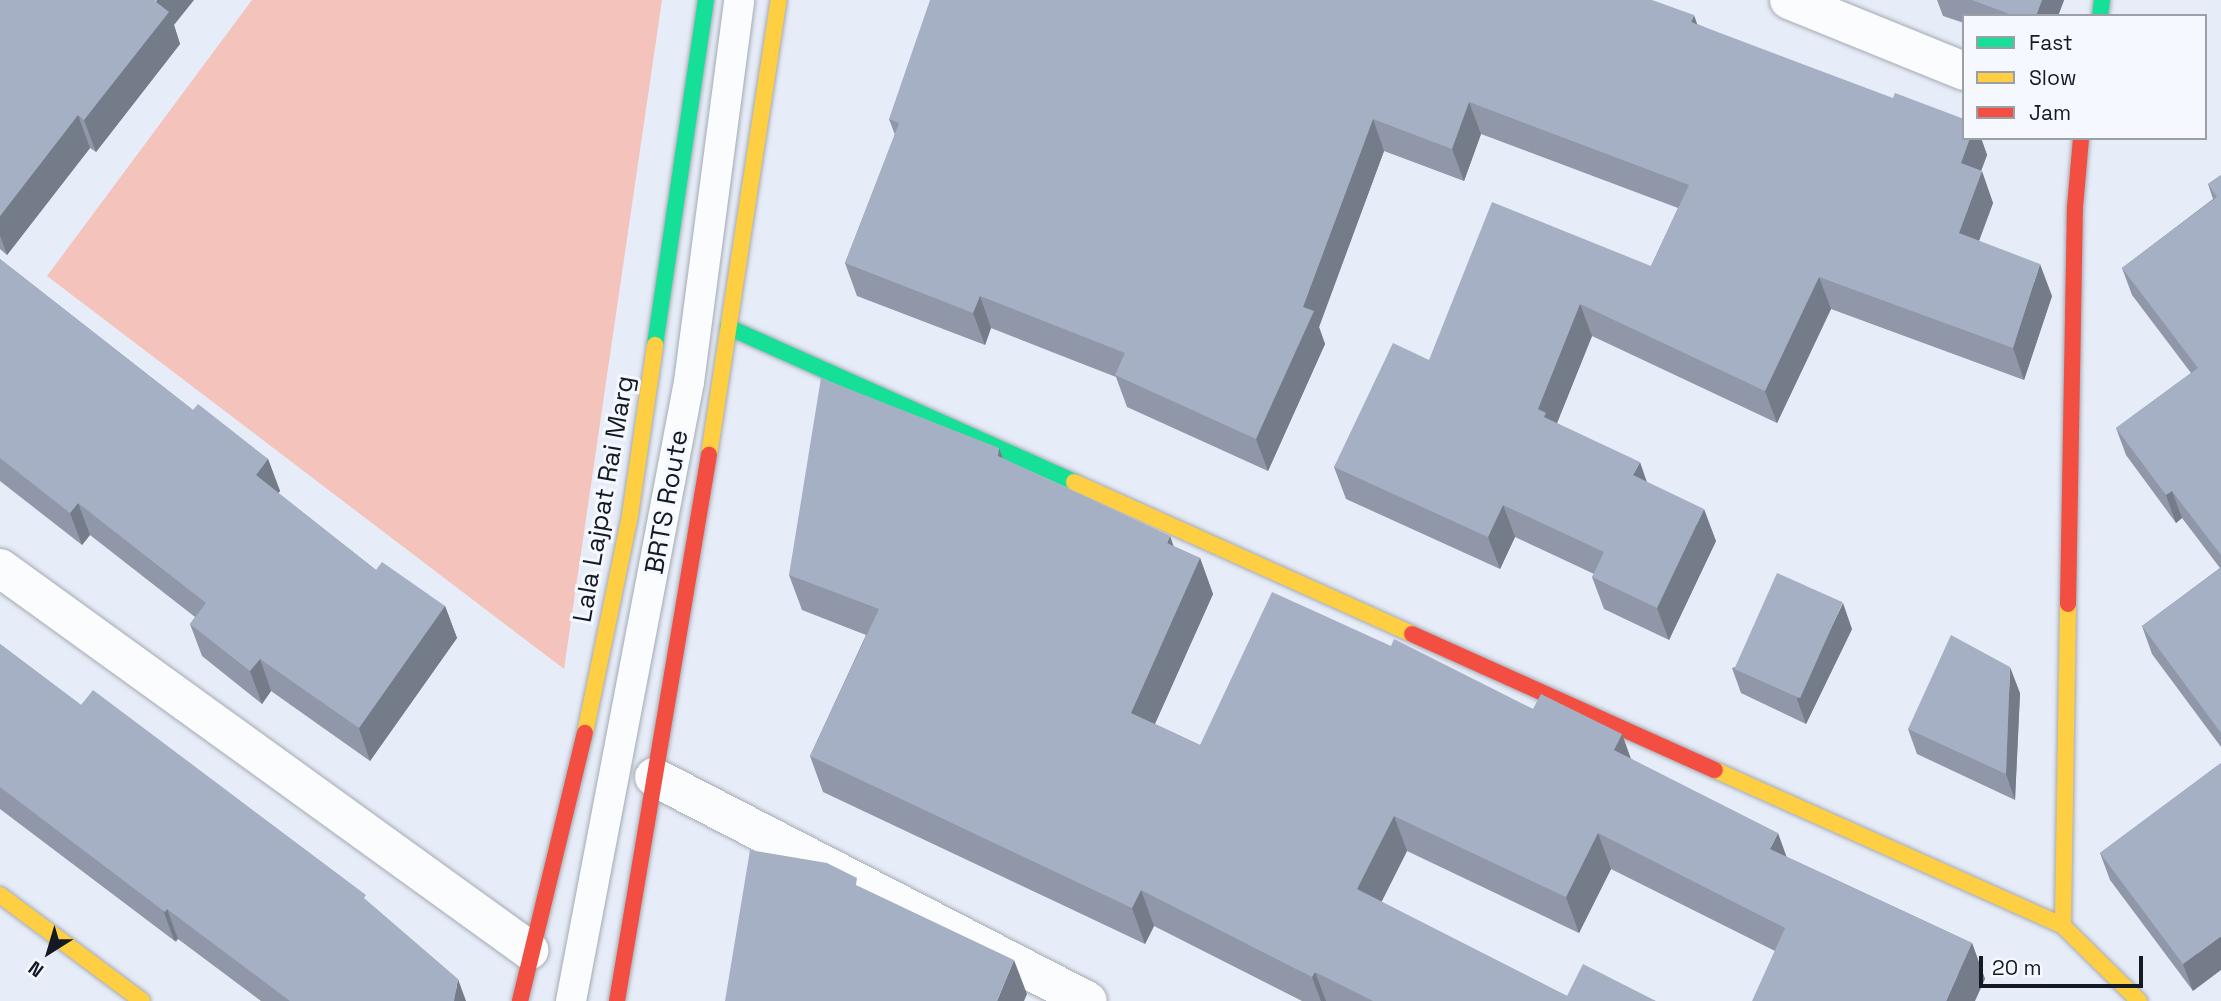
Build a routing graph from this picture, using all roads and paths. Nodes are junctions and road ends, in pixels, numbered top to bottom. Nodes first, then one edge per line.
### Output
1 (706, 0) edge
2 (739, 0) edge
3 (779, 0) edge
4 (1789, 0) edge
5 (1962, 70) edge
6 (2081, 140) edge
7 (728, 327) junction
8 (0, 568) edge
9 (654, 777) junction
10 (0, 895) edge
11 (2063, 926) junction
12 (529, 950) junction
13 (1077, 998) edge
14 (142, 1001) edge
15 (520, 1001) edge
16 (571, 1001) edge
17 (617, 1001) edge
18 (2139, 1001) edge

1 - 12 street, Lala Lajpat Rai Marg
2 - 16 lane, BRTS Route
3 - 7 street
4 - 5 street
6 - 11 street
7 - 9 street
7 - 11 street
8 - 12 street
9 - 13 street
9 - 17 street
10 - 14 street
11 - 18 street
12 - 15 street, Lala Lajpat Rai Marg

